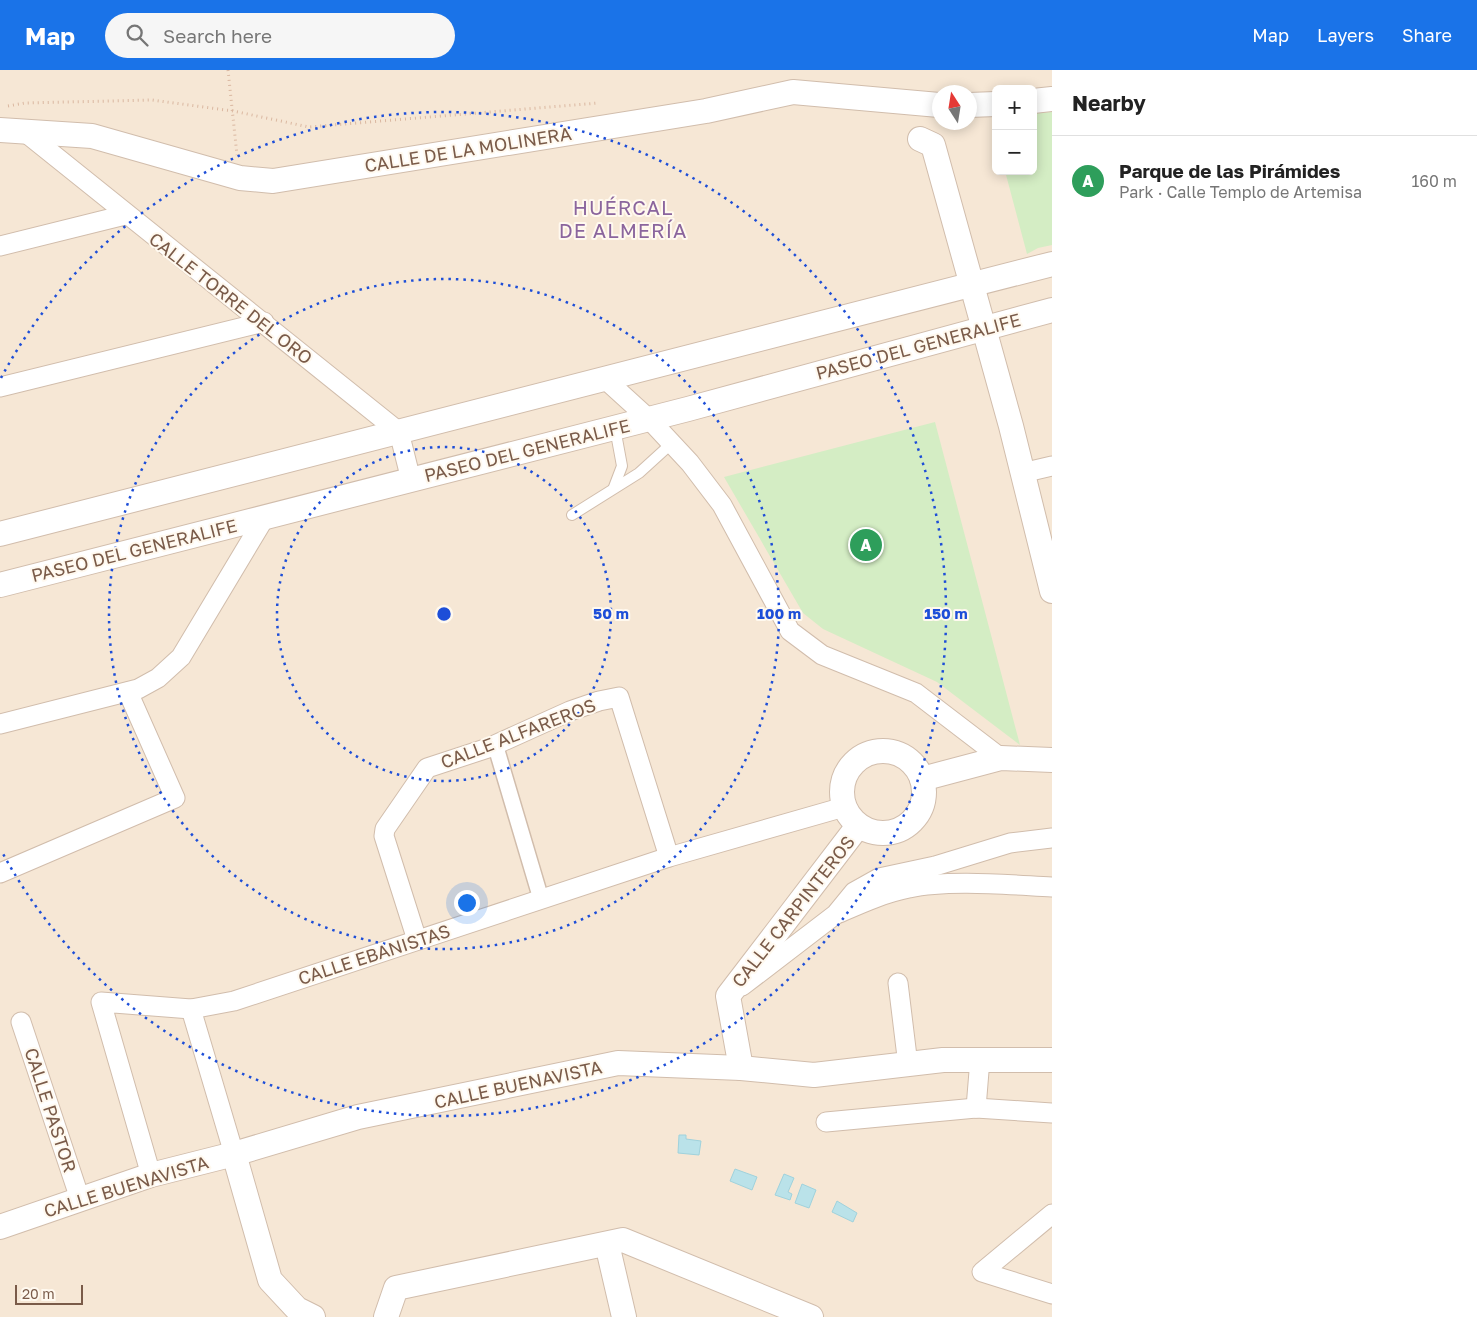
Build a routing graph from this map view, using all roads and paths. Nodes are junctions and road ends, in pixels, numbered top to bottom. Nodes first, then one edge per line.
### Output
1 (228, 70) edge
2 (1052, 100) edge
3 (1037, 101) edge
4 (605, 103) dead end
5 (932, 103) edge
6 (992, 104) edge
7 (977, 105) edge
8 (0, 107) edge
9 (233, 111) junction
10 (0, 130) edge
11 (25, 132) junction
12 (920, 140) dead end
13 (240, 178) junction
14 (125, 215) junction
15 (0, 246) edge
16 (1052, 264) edge
17 (972, 285) junction
18 (1052, 310) edge
19 (264, 322) junction
20 (984, 328) junction
21 (605, 379) junction
22 (0, 387) edge
23 (649, 419) junction
24 (615, 428) junction
25 (399, 432) junction
26 (672, 443) junction
27 (1052, 466) edge
28 (1022, 473) junction
29 (411, 480) junction
30 (614, 488) junction
31 (572, 515) dead end
32 (265, 517) junction
33 (0, 534) edge
34 (0, 585) edge
35 (1052, 591) edge
36 (128, 692) junction
37 (0, 724) edge
38 (495, 744) junction
39 (1001, 758) junction
40 (1052, 760) edge
41 (922, 780) junction
42 (844, 807) junction
43 (858, 826) junction
44 (1052, 838) edge
45 (669, 857) junction
46 (0, 873) edge
47 (1052, 887) edge
48 (541, 899) junction
49 (836, 914) junction
50 (417, 940) junction
51 (898, 983) dead end
52 (728, 996) junction
53 (192, 1009) junction
54 (21, 1022) dead end
55 (980, 1059) junction
56 (1052, 1060) edge
57 (908, 1065) junction
58 (741, 1068) junction
59 (976, 1108) junction
60 (1052, 1113) edge
61 (826, 1122) dead end
62 (234, 1154) junction
63 (151, 1176) junction
64 (80, 1199) junction
65 (1052, 1214) edge
66 (0, 1227) edge
67 (607, 1244) junction
68 (1052, 1294) edge
69 (313, 1317) edge
70 (386, 1317) edge
71 (624, 1317) edge
72 (811, 1317) edge

1 - 9 path
2 - 3 street
4 - 9 path
5 - 13 street, CALLE DE LA MOLINERA
6 - 7 street
8 - 9 path
9 - 13 path
10 - 11 street, CALLE DE LA MOLINERA
11 - 13 street, CALLE DE LA MOLINERA
11 - 14 street, CALLE TORRE DEL ORO
12 - 17 street
14 - 15 street
14 - 19 street, CALLE TORRE DEL ORO
16 - 17 street
17 - 20 street
17 - 21 street
18 - 20 street, PASEO DEL GENERALIFE
19 - 22 street
19 - 25 street, CALLE TORRE DEL ORO
20 - 23 street, PASEO DEL GENERALIFE
20 - 28 street
21 - 23 street
21 - 25 street
23 - 24 street, PASEO DEL GENERALIFE
23 - 26 street
24 - 29 street, PASEO DEL GENERALIFE
24 - 30 lane
25 - 29 street
25 - 33 street
26 - 30 lane
26 - 39 street
27 - 28 street
28 - 35 street
29 - 32 street, PASEO DEL GENERALIFE
30 - 31 lane
32 - 34 street, PASEO DEL GENERALIFE
32 - 36 street
36 - 37 street
36 - 46 street
38 - 45 street, CALLE ALFAREROS
38 - 48 street
38 - 50 street, CALLE ALFAREROS
39 - 40 street
39 - 41 street
41 - 42 street
41 - 43 street
42 - 43 street
42 - 45 street, CALLE EBANISTAS
43 - 52 street, CALLE CARPINTEROS
44 - 49 street
45 - 48 street, CALLE EBANISTAS
47 - 49 street
48 - 50 street, CALLE EBANISTAS
49 - 52 street
50 - 53 street, CALLE EBANISTAS
51 - 57 street
52 - 58 street
53 - 62 street
53 - 63 street, CALLE EBANISTAS
54 - 64 street, CALLE PASTOR
55 - 56 street, CALLE BUENAVISTA
55 - 57 street, CALLE BUENAVISTA
55 - 59 street
57 - 58 street, CALLE BUENAVISTA
58 - 62 street, CALLE BUENAVISTA
59 - 60 street
59 - 61 street
62 - 63 street, CALLE BUENAVISTA
62 - 69 street
63 - 64 street, CALLE BUENAVISTA
64 - 66 street, CALLE BUENAVISTA
65 - 68 street
67 - 70 street
67 - 71 street
67 - 72 street

